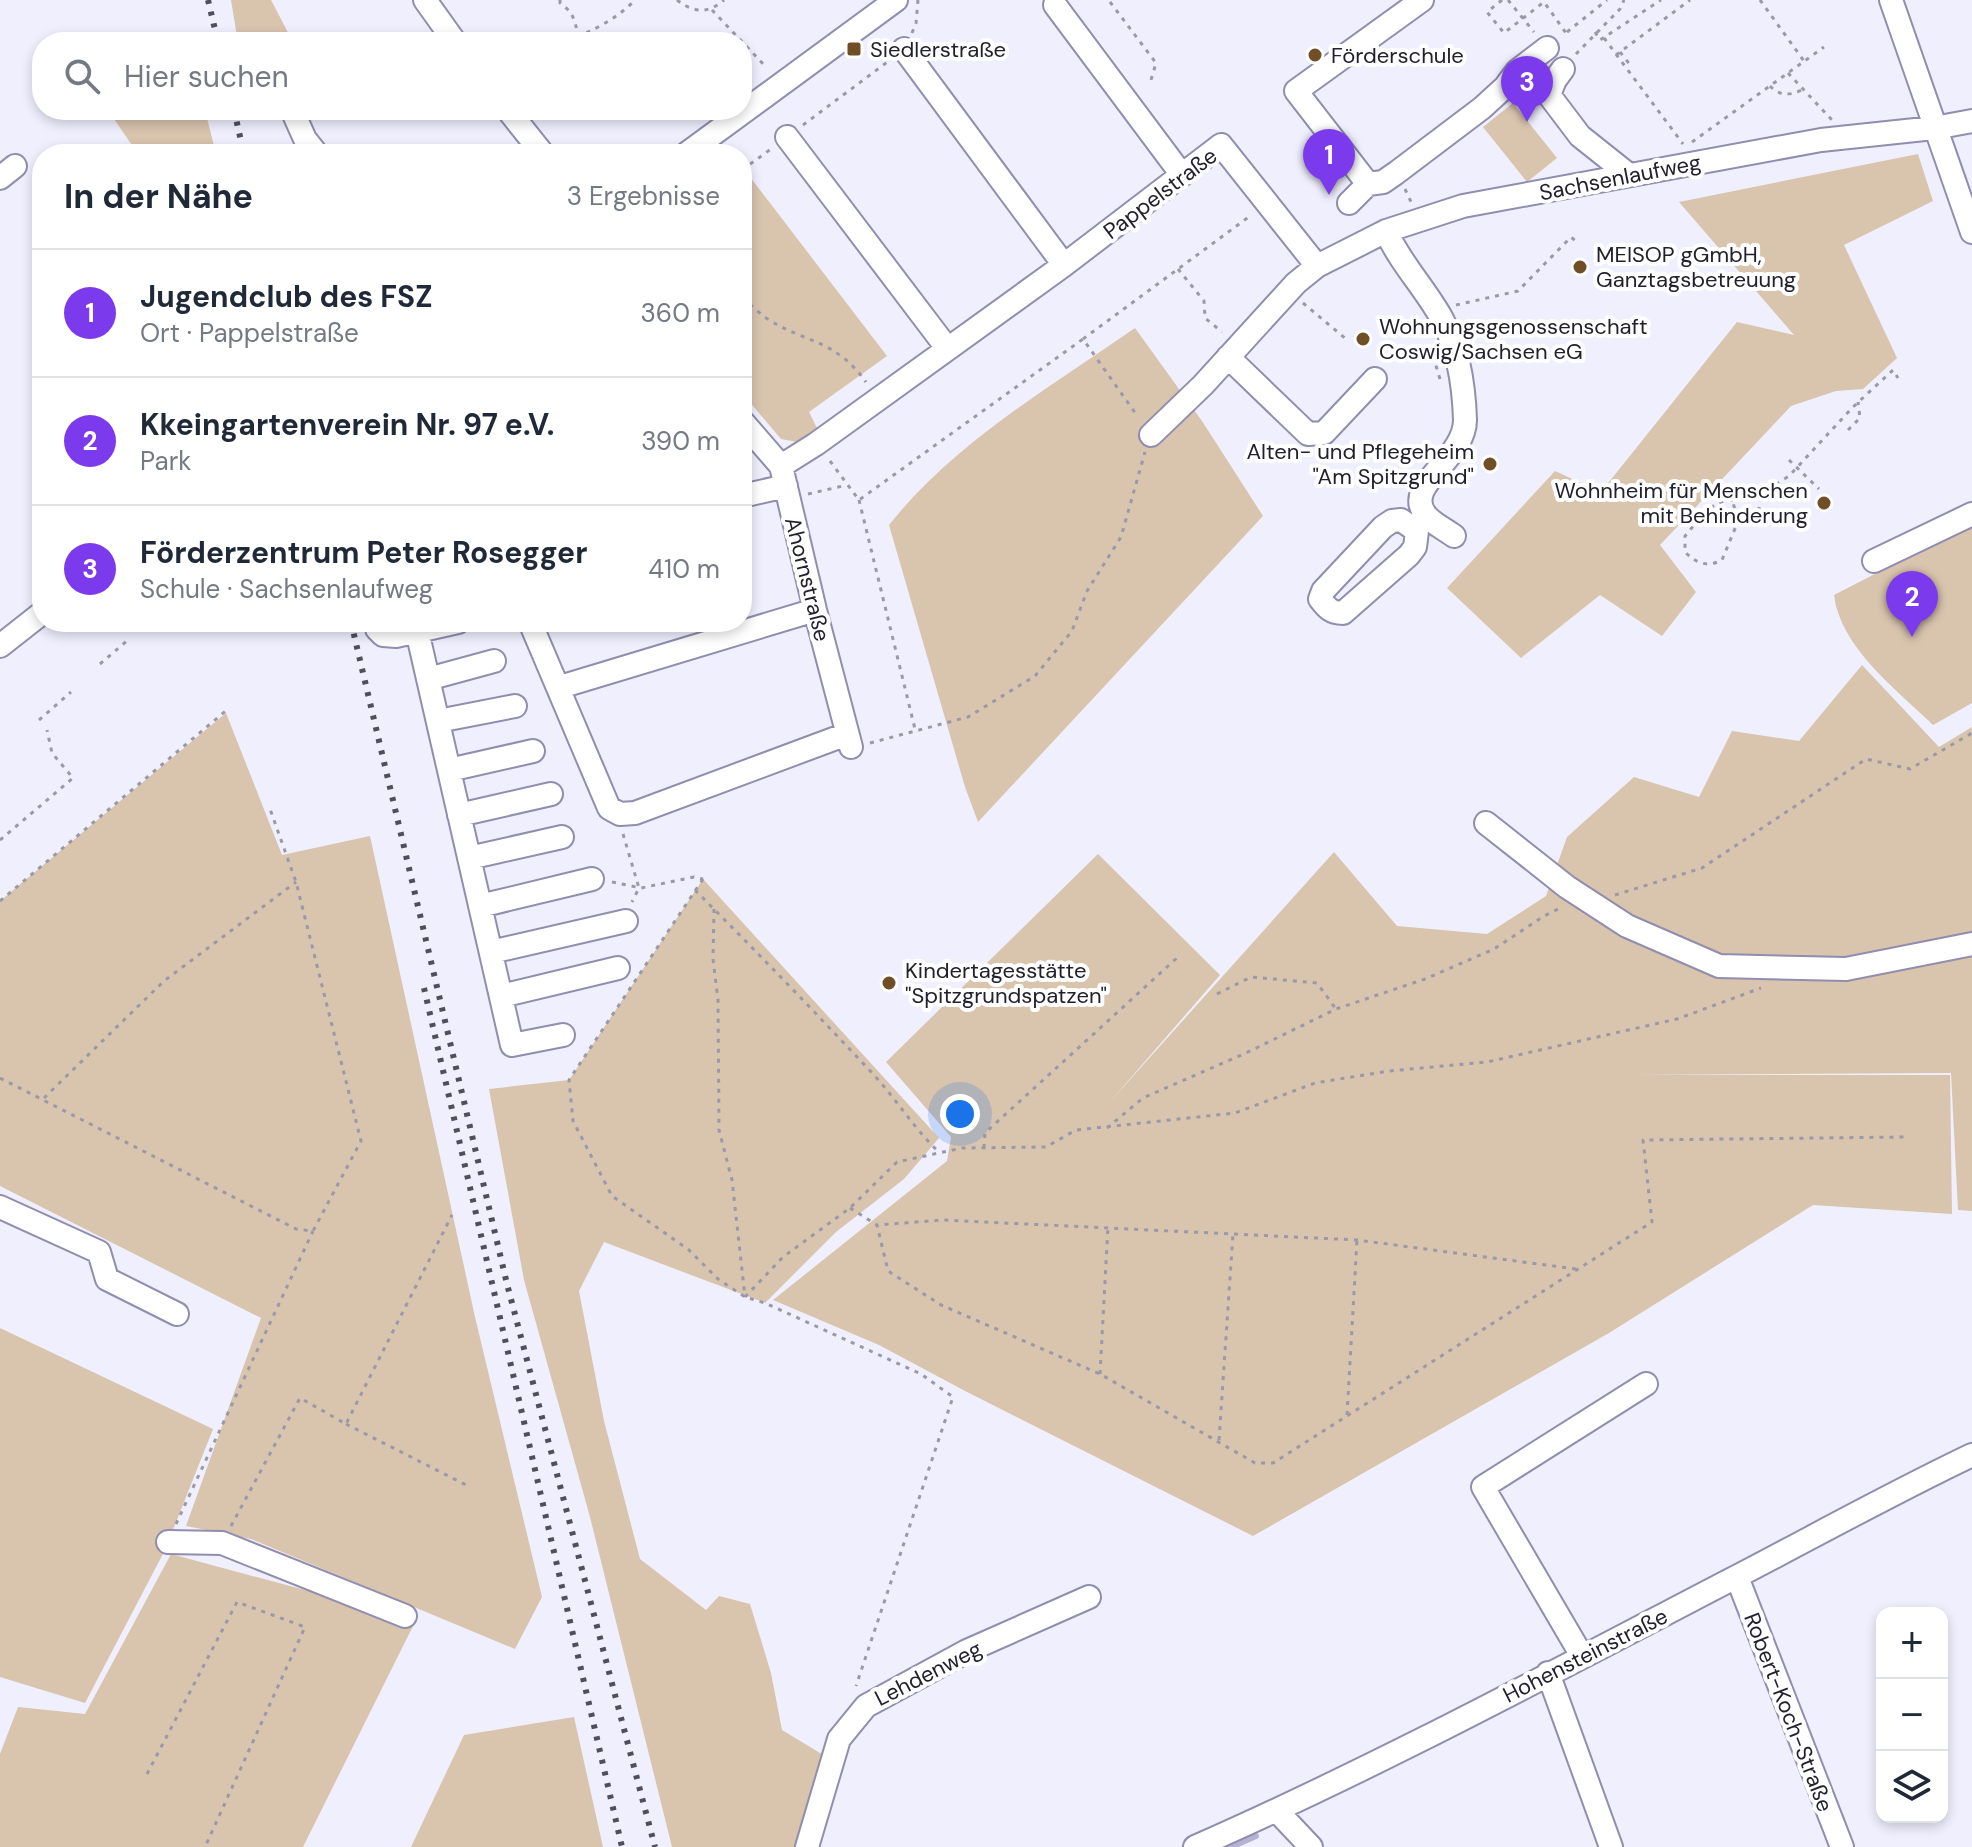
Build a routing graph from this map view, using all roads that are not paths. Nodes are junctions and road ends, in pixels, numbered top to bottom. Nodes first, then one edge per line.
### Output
1 (425, 0) edge
2 (896, 0) edge
3 (1422, 0) edge
4 (1891, 0) edge
5 (1055, 5) dead end
6 (448, 32) edge
7 (1547, 48) road end
8 (904, 49) road end
9 (1563, 69) road end
10 (752, 106) edge
11 (296, 120) edge
12 (516, 120) edge
13 (732, 120) edge
14 (1972, 121) edge
15 (1934, 128) junction
16 (787, 137) road end
17 (309, 144) edge
18 (535, 144) edge
19 (700, 144) edge
20 (1182, 175) junction
21 (1629, 175) junction
22 (1368, 184) junction
23 (1349, 203) dead end
24 (1386, 231) junction
25 (1972, 232) edge
26 (1064, 265) junction
27 (1317, 266) junction
28 (947, 348) junction
29 (1233, 352) junction
30 (1375, 379) dead end
31 (1151, 435) road end
32 (752, 436) edge
33 (785, 484) junction
34 (752, 493) edge
35 (1972, 514) edge
36 (1417, 517) junction
37 (1454, 536) dead end
38 (1874, 561) dead end
39 (815, 610) junction
40 (32, 621) edge
41 (752, 629) edge
42 (380, 632) edge
43 (405, 632) edge
44 (417, 632) edge
45 (535, 632) edge
46 (742, 632) edge
47 (0, 646) edge
48 (494, 661) dead end
49 (428, 679) junction
50 (560, 687) junction
51 (515, 706) dead end
52 (438, 721) junction
53 (533, 751) dead end
54 (449, 770) junction
55 (551, 794) dead end
56 (459, 815) junction
57 (1486, 823) dead end
58 (562, 837) dead end
59 (469, 858) junction
60 (592, 879) road end
61 (480, 906) junction
62 (626, 921) dead end
63 (1972, 944) edge
64 (491, 952) junction
65 (618, 968) dead end
66 (501, 996) junction
67 (563, 1035) dead end
68 (0, 1207) edge
69 (177, 1314) dead end
70 (1646, 1384) dead end
71 (1972, 1455) edge
72 (168, 1542) road end
73 (1737, 1577) junction
74 (1089, 1597) dead end
75 (405, 1616) dead end
76 (1582, 1656) junction
77 (1548, 1673) junction
78 (1277, 1811) junction
79 (807, 1847) edge
80 (1195, 1847) edge
81 (1311, 1847) edge
82 (1611, 1847) edge
83 (1842, 1847) edge

1 - 6 street
2 - 10 street
3 - 22 street
4 - 15 street
5 - 20 street
7 - 22 street
8 - 26 street
9 - 21 street
11 - 17 street
12 - 18 street
13 - 19 street
14 - 15 street, Sachsenlaufweg
15 - 21 street, Sachsenlaufweg
15 - 25 street
16 - 28 street
20 - 26 street, Pappelstraße
20 - 27 street, Pappelstraße
21 - 24 street, Sachsenlaufweg
22 - 23 street
24 - 27 street, Sachsenlaufweg
24 - 36 street
26 - 28 street, Pappelstraße
27 - 29 street
28 - 33 street, Pappelstraße
29 - 30 street
29 - 31 street
32 - 33 street, Ahornstraße
33 - 34 street, Pappelstraße
33 - 39 street, Ahornstraße
35 - 38 street
36 - 36 street
36 - 37 street
39 - 41 street
39 - 50 street, Ahornstraße
40 - 47 street
42 - 43 street
44 - 49 street
45 - 50 street
46 - 50 street
48 - 49 street
49 - 52 street
51 - 52 street
52 - 54 street
53 - 54 street
54 - 56 street
55 - 56 street
56 - 59 street
57 - 63 street
58 - 59 street
59 - 61 street
60 - 61 street
61 - 64 street
62 - 64 street
64 - 66 street
65 - 66 street
66 - 67 street
68 - 69 street
70 - 76 street
71 - 73 street, Hohensteinstraße
72 - 75 street
73 - 76 street, Hohensteinstraße
73 - 83 street, Robert-Koch-Straße
74 - 79 street, Lehdenweg
76 - 77 street, Hohensteinstraße
77 - 78 street, Hohensteinstraße
77 - 82 street
78 - 80 street, Hohensteinstraße
78 - 81 street

